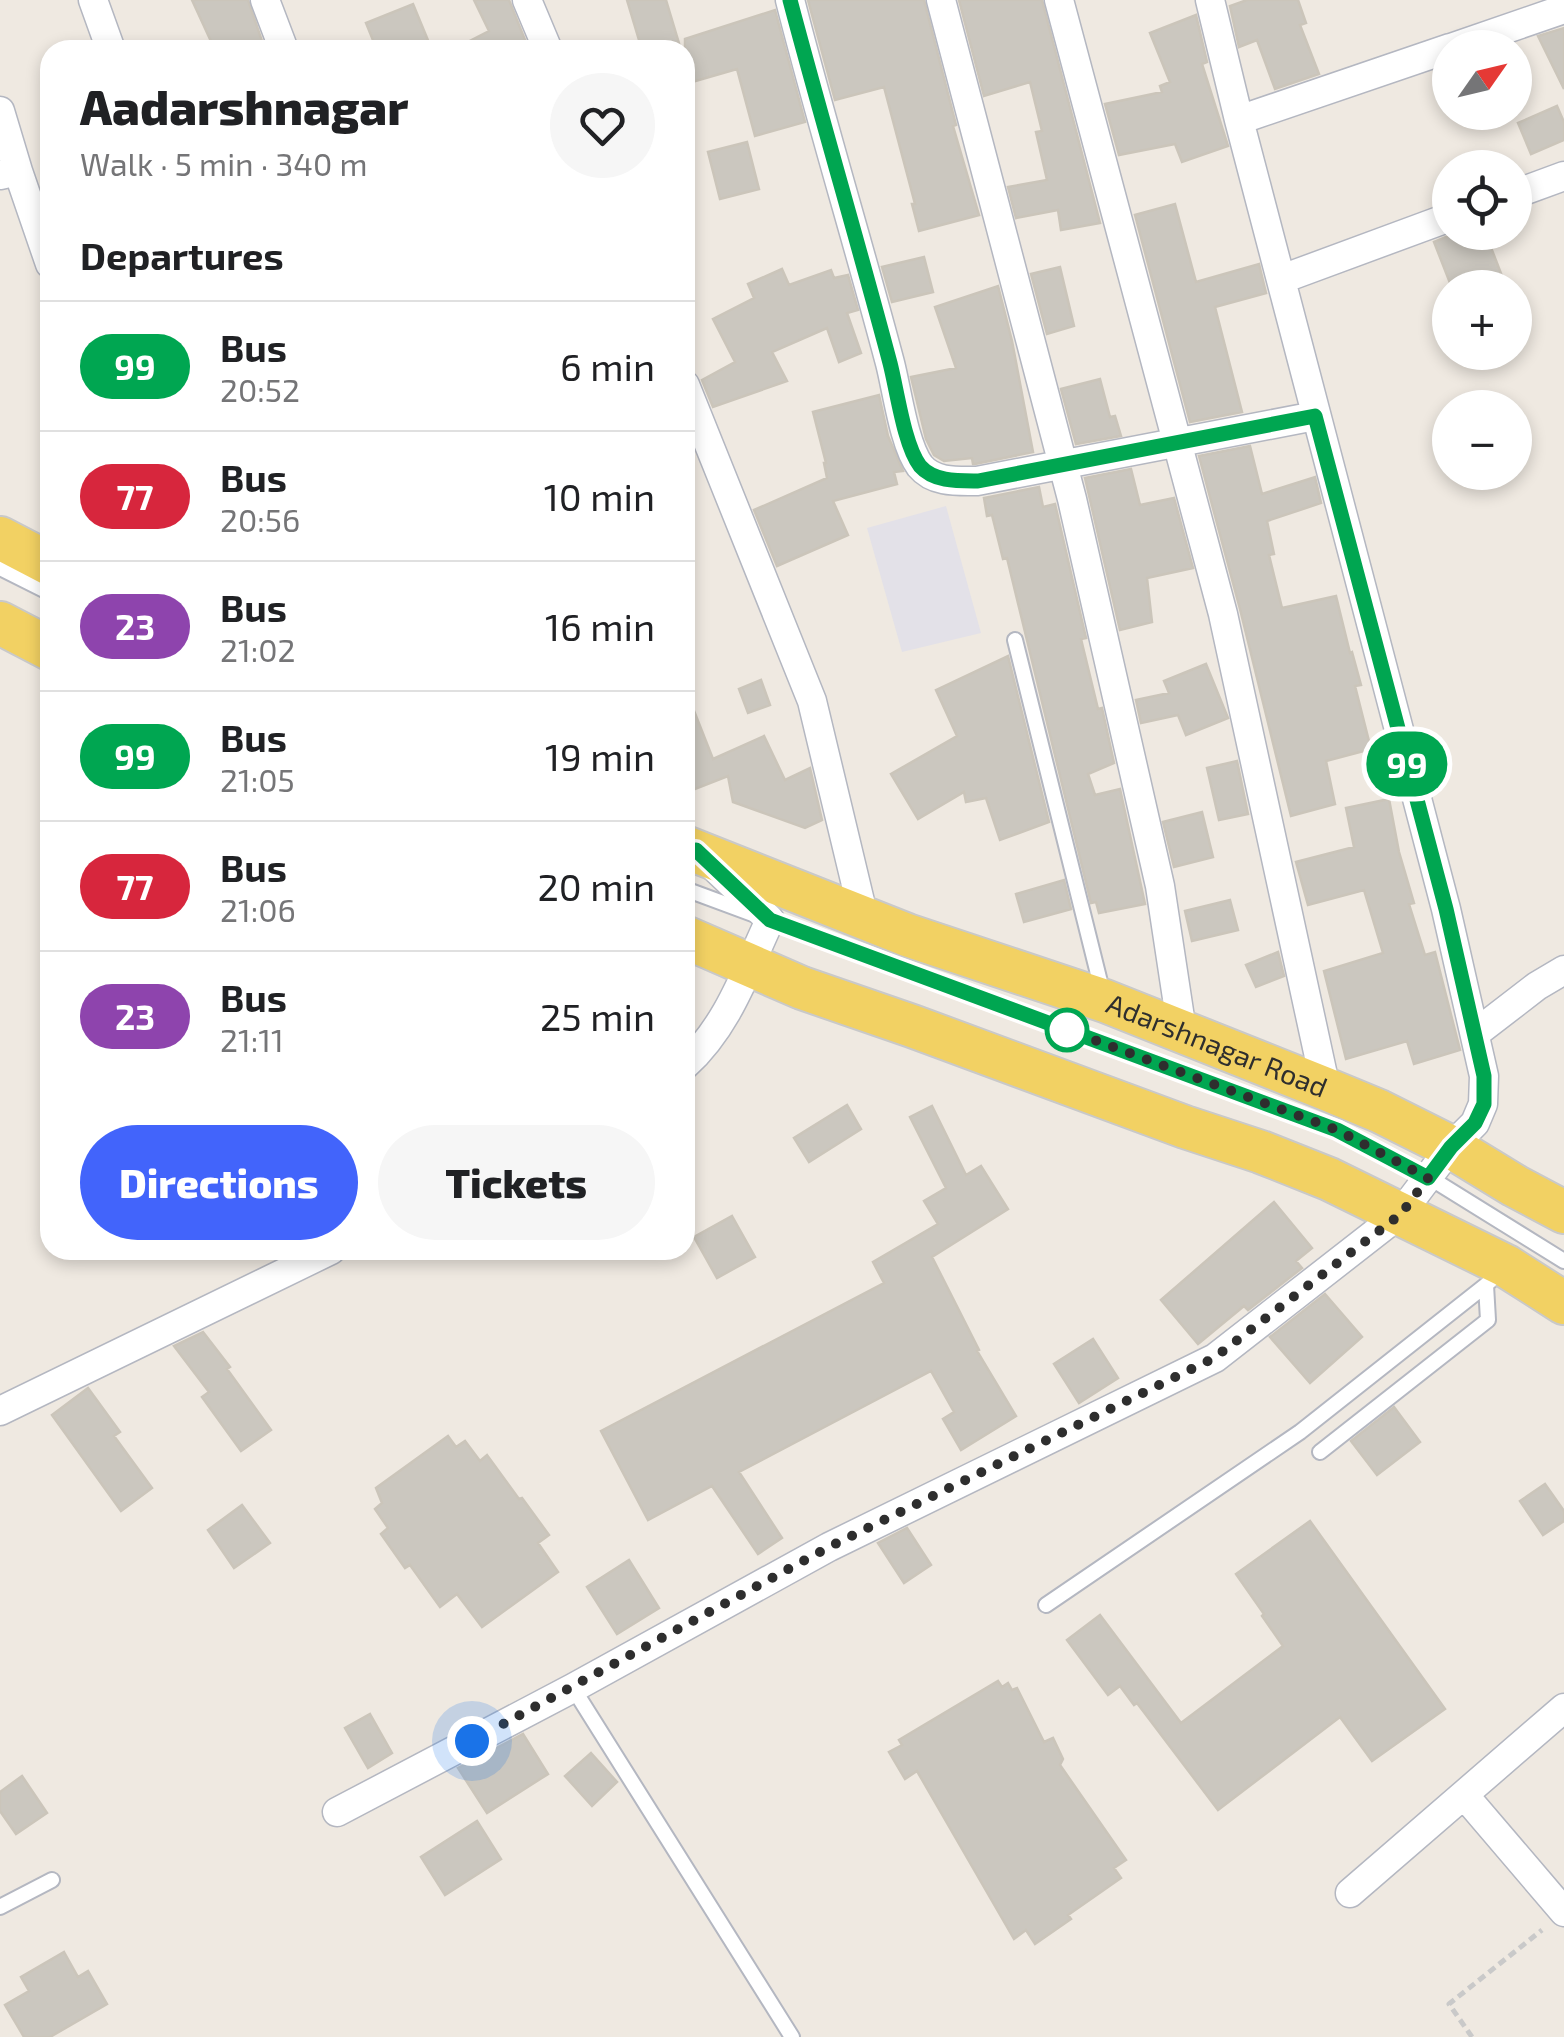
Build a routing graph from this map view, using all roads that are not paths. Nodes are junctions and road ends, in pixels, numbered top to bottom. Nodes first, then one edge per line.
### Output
1 (93, 0) edge
2 (266, 0) edge
3 (527, 0) edge
4 (790, 0) edge
5 (941, 0) edge
6 (1060, 0) edge
7 (1210, 0) edge
8 (1564, 9) edge
9 (1503, 30) edge
10 (107, 40) edge
11 (280, 40) edge
12 (544, 40) edge
13 (1432, 54) edge
14 (0, 111) edge
15 (1238, 120) junction
16 (9, 173) edge
17 (1564, 176) edge
18 (1532, 188) edge
19 (1432, 225) edge
20 (40, 242) edge
21 (1282, 279) junction
22 (695, 411) edge
23 (1315, 416) junction
24 (1177, 441) junction
25 (1063, 464) junction
26 (0, 623) edge
27 (1015, 640) dead end
28 (40, 644) edge
29 (695, 864) edge
30 (695, 866) edge
31 (695, 866) edge
32 (864, 918) junction
33 (770, 920) junction
34 (695, 941) edge
35 (750, 964) junction
36 (1564, 970) edge
37 (1105, 1001) junction
38 (1182, 1032) junction
39 (1476, 1033) junction
40 (695, 1056) edge
41 (1326, 1088) junction
42 (1439, 1162) junction
43 (1564, 1212) edge
44 (1401, 1214) junction
45 (311, 1260) edge
46 (1564, 1261) edge
47 (1496, 1276) junction
48 (1564, 1303) edge
49 (0, 1412) edge
50 (1320, 1452) dead end
51 (1046, 1605) dead end
52 (573, 1688) junction
53 (1564, 1708) edge
54 (1465, 1796) junction
55 (337, 1812) dead end
56 (52, 1880) dead end
57 (1350, 1893) dead end
58 (0, 1906) edge
59 (1557, 1918) edge
60 (792, 2037) edge

1 - 10 street
2 - 11 street
3 - 12 street
4 - 25 street
5 - 25 street
6 - 24 street
7 - 15 street
8 - 9 street
13 - 15 street
14 - 16 street
15 - 21 street
16 - 20 street
17 - 18 street
19 - 21 street
21 - 23 street
22 - 32 street
23 - 24 street
23 - 39 street
24 - 25 street
24 - 41 street
25 - 38 street
26 - 28 main road
27 - 37 lane
29 - 32 main road, Adarshnagar Road
30 - 33 street
31 - 33 lane
32 - 37 main road, Adarshnagar Road
33 - 35 street
33 - 42 lane
34 - 35 main road
35 - 40 street
35 - 44 main road
36 - 39 street
37 - 38 main road, Adarshnagar Road
38 - 41 main road, Adarshnagar Road
39 - 42 street
41 - 42 main road, Adarshnagar Road
42 - 43 main road, Adarshnagar Road
42 - 44 street
42 - 46 lane
44 - 47 main road
44 - 52 street
45 - 49 street
47 - 48 main road
47 - 50 lane
47 - 51 lane
52 - 55 street
52 - 60 lane
53 - 54 street
54 - 57 street
54 - 59 street
56 - 58 lane

